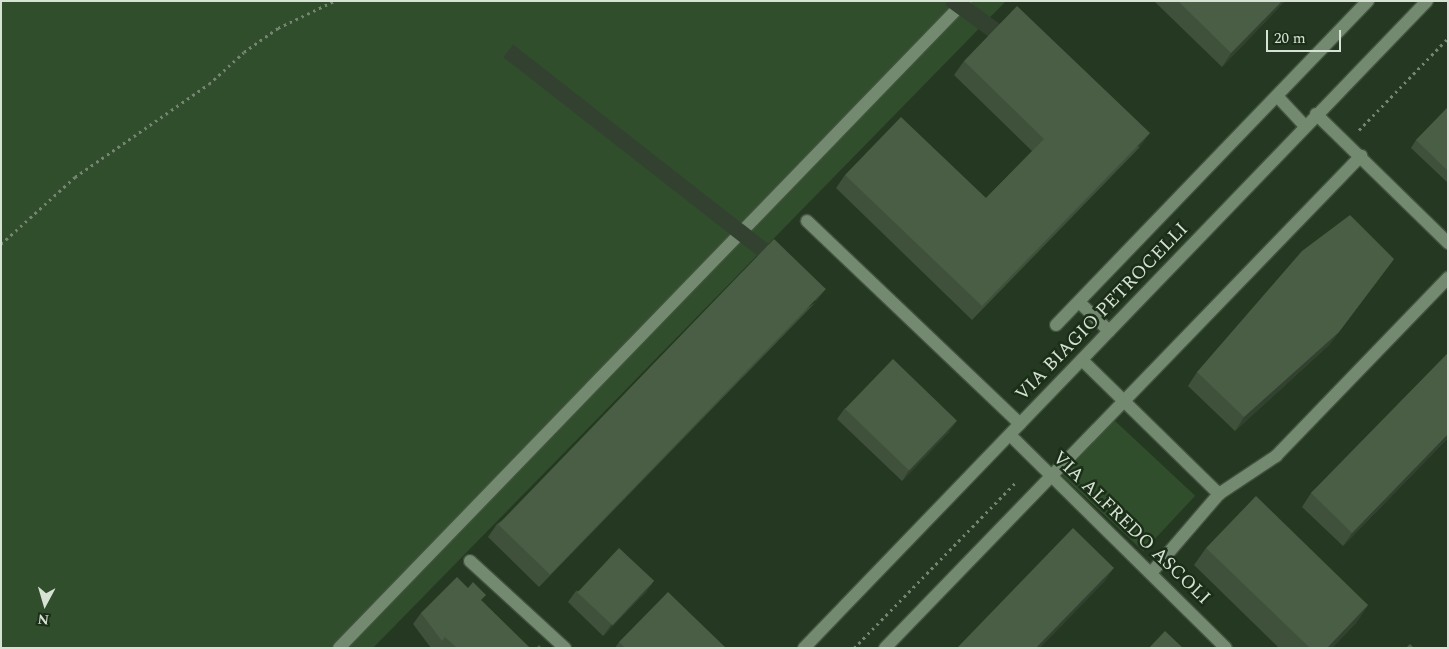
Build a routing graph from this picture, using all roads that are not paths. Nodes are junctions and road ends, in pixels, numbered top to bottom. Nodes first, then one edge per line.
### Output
1 (965, 1) edge
2 (1368, 1) edge
3 (1427, 1) edge
4 (1276, 96) junction
5 (1316, 114) junction
6 (1305, 126) junction
7 (1361, 156) junction
8 (806, 221) dead end
9 (1448, 243) edge
10 (1448, 278) edge
11 (1079, 302) junction
12 (1056, 325) dead end
13 (1110, 331) junction
14 (1082, 360) junction
15 (1123, 400) junction
16 (1020, 424) junction
17 (1010, 435) junction
18 (1051, 475) junction
19 (1219, 494) junction
20 (470, 561) dead end
21 (1151, 573) junction
22 (339, 648) edge
23 (565, 648) edge
24 (804, 648) edge
25 (885, 648) edge
26 (1226, 648) edge

1 - 22 street
2 - 4 street
3 - 5 street, VIA BIAGIO PETROCELLI
4 - 6 street
4 - 11 street
5 - 6 street, VIA BIAGIO PETROCELLI
5 - 7 street
6 - 13 street, VIA BIAGIO PETROCELLI
7 - 9 street
7 - 15 street
8 - 16 street
10 - 19 street
11 - 12 street
11 - 13 street
13 - 14 street, VIA BIAGIO PETROCELLI
14 - 15 street
14 - 16 street, VIA BIAGIO PETROCELLI
15 - 18 street
15 - 19 street
16 - 17 street, VIA BIAGIO PETROCELLI
17 - 18 street, VIA ALFREDO ASCOLI
17 - 24 street, VIA BIAGIO PETROCELLI
18 - 21 street, VIA ALFREDO ASCOLI
18 - 25 street
19 - 21 street
20 - 23 street
21 - 26 street, VIA ALFREDO ASCOLI

